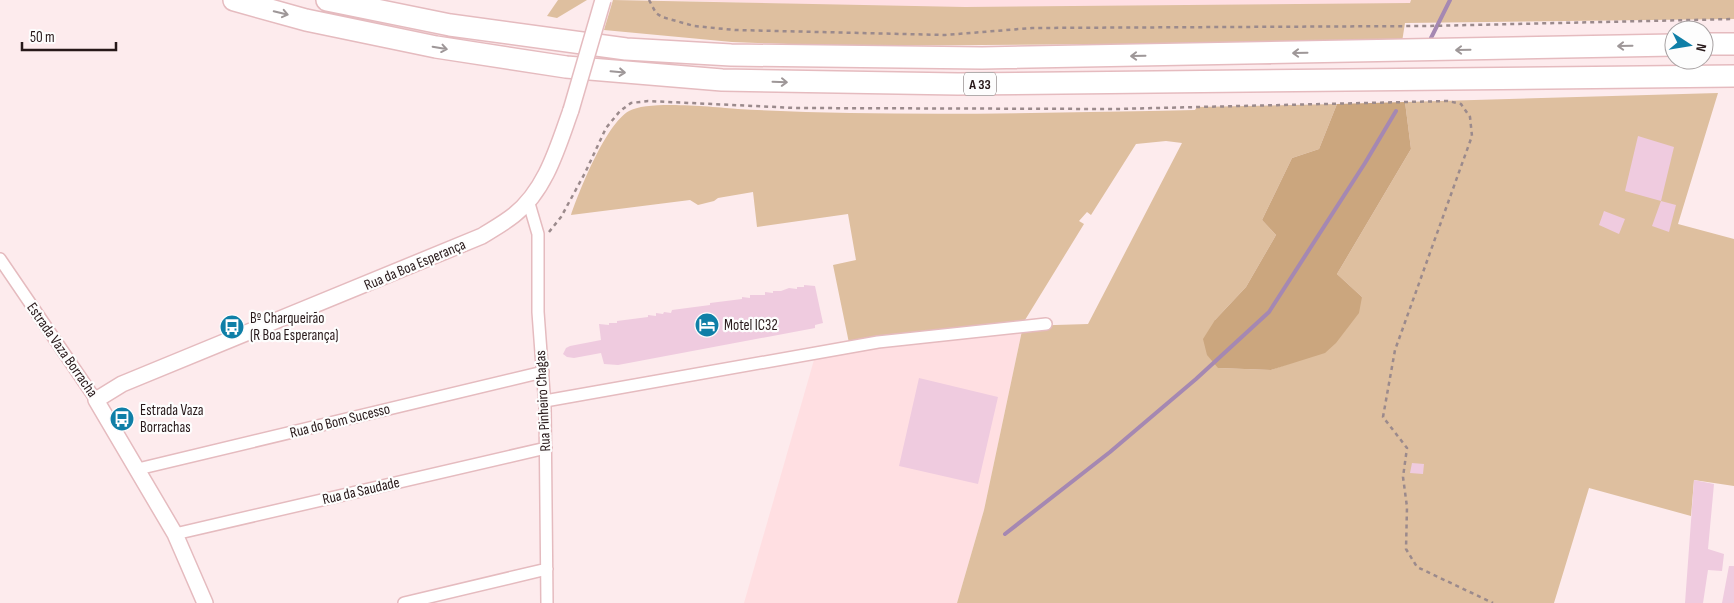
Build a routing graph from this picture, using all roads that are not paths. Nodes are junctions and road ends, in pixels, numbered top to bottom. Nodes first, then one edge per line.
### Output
1 (234, 0) edge
2 (327, 0) edge
3 (603, 0) edge
4 (1664, 44) edge
5 (1714, 44) edge
6 (1734, 44) edge
7 (1734, 76) edge
8 (528, 200) junction
9 (0, 259) edge
10 (1046, 324) dead end
11 (543, 372) junction
12 (96, 400) junction
13 (545, 401) junction
14 (546, 448) junction
15 (138, 469) junction
16 (175, 534) junction
17 (547, 569) junction
18 (205, 603) edge
19 (404, 603) edge
20 (547, 603) edge

1 -> 7 highway, A 33
4 -> 2 highway, A 33
3 - 8 street, Rua da Boa Esperança, bridge
5 - 6 highway
8 - 11 street, Rua Pinheiro Chagas
8 - 12 street, Rua da Boa Esperança
9 - 12 street, Estrada Vaza Borracha
10 - 13 street
11 - 13 street, Rua Pinheiro Chagas
11 - 15 street, Rua do Bom Sucesso
12 - 15 street, Estrada Vaza Borracha
13 - 14 street, Rua Pinheiro Chagas
14 - 16 street, Rua da Saudade
14 - 17 street, Rua Pinheiro Chagas
15 - 16 street, Estrada Vaza Borracha
16 - 18 street, Estrada Vaza Borracha
17 - 19 street
17 - 20 street, Rua Pinheiro Chagas

